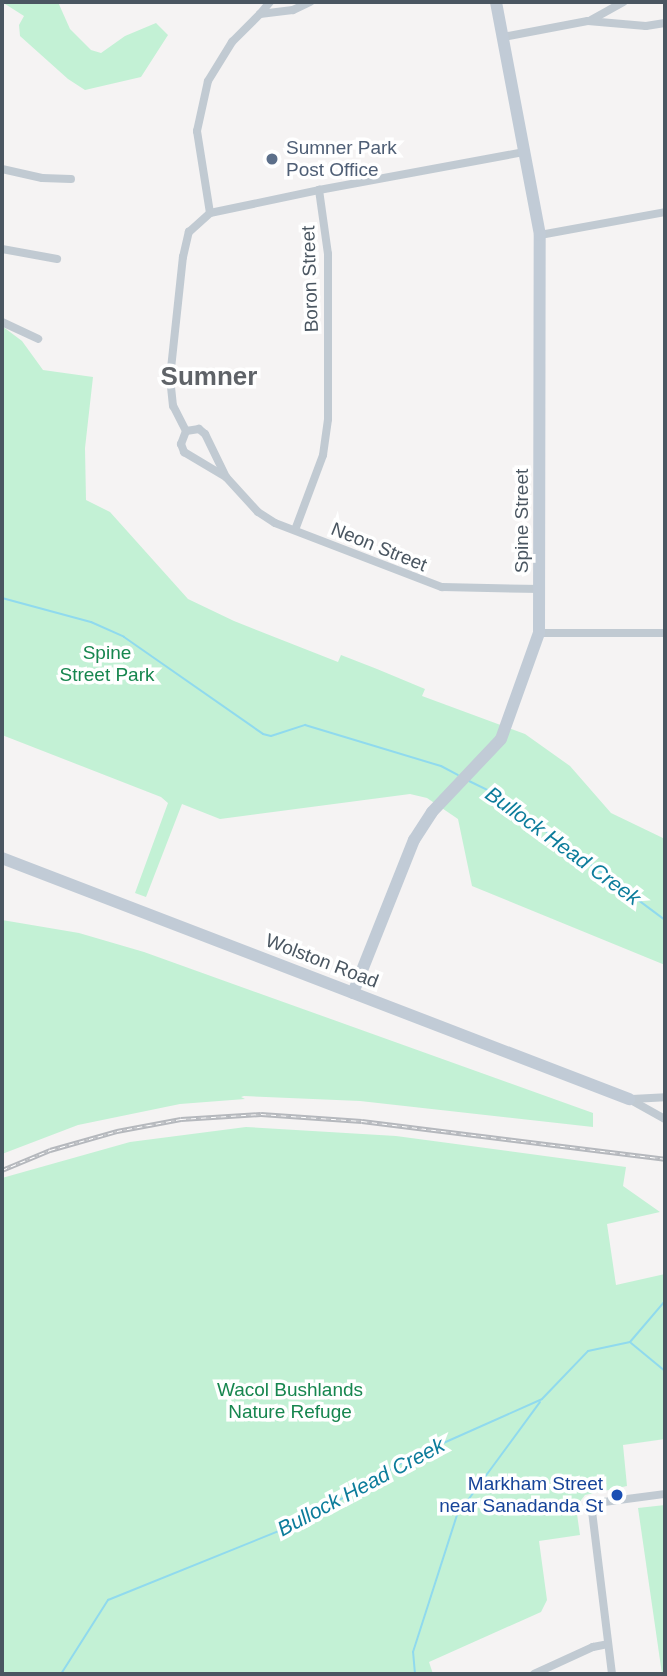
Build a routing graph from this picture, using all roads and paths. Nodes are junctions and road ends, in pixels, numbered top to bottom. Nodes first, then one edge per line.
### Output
1 (270, 2) edge
2 (310, 2) edge
3 (496, 2) edge
4 (624, 2) edge
5 (260, 14) junction
6 (588, 21) junction
7 (665, 23) edge
8 (503, 37) junction
9 (525, 152) junction
10 (2, 169) edge
11 (71, 179) dead end
12 (319, 190) junction
13 (665, 212) edge
14 (210, 213) junction
15 (540, 235) junction
16 (2, 249) edge
17 (57, 258) dead end
18 (2, 322) edge
19 (38, 338) dead end
20 (186, 431) junction
21 (226, 477) junction
22 (295, 530) junction
23 (541, 589) junction
24 (539, 633) junction
25 (665, 633) edge
26 (2, 858) edge
27 (353, 993) junction
28 (665, 1097) edge
29 (629, 1099) junction
30 (665, 1119) edge
31 (665, 1494) edge
32 (608, 1644) junction
33 (534, 1674) edge
34 (612, 1674) edge

1 - 5 street
2 - 5 street
3 - 8 street, Spine Street
4 - 6 street
5 - 14 street
6 - 7 street
6 - 8 street
8 - 9 street, Spine Street
9 - 12 street
9 - 15 street, Spine Street
10 - 11 street
12 - 14 street
12 - 22 street, Boron Street
13 - 15 street
14 - 20 street, Neon Street
15 - 23 street, Spine Street
16 - 17 street
18 - 19 street
20 - 21 street, Neon Street
20 - 21 street, Neon Street
21 - 22 street, Neon Street
22 - 23 street, Neon Street
23 - 24 street, Spine Street
24 - 25 street
24 - 27 street, Spine Street
26 - 27 street, Wolston Road
27 - 29 street, Wolston Road
28 - 29 street, Wolston Road
29 - 30 street, Wolston Road
31 - 32 street
32 - 33 street
32 - 34 street

